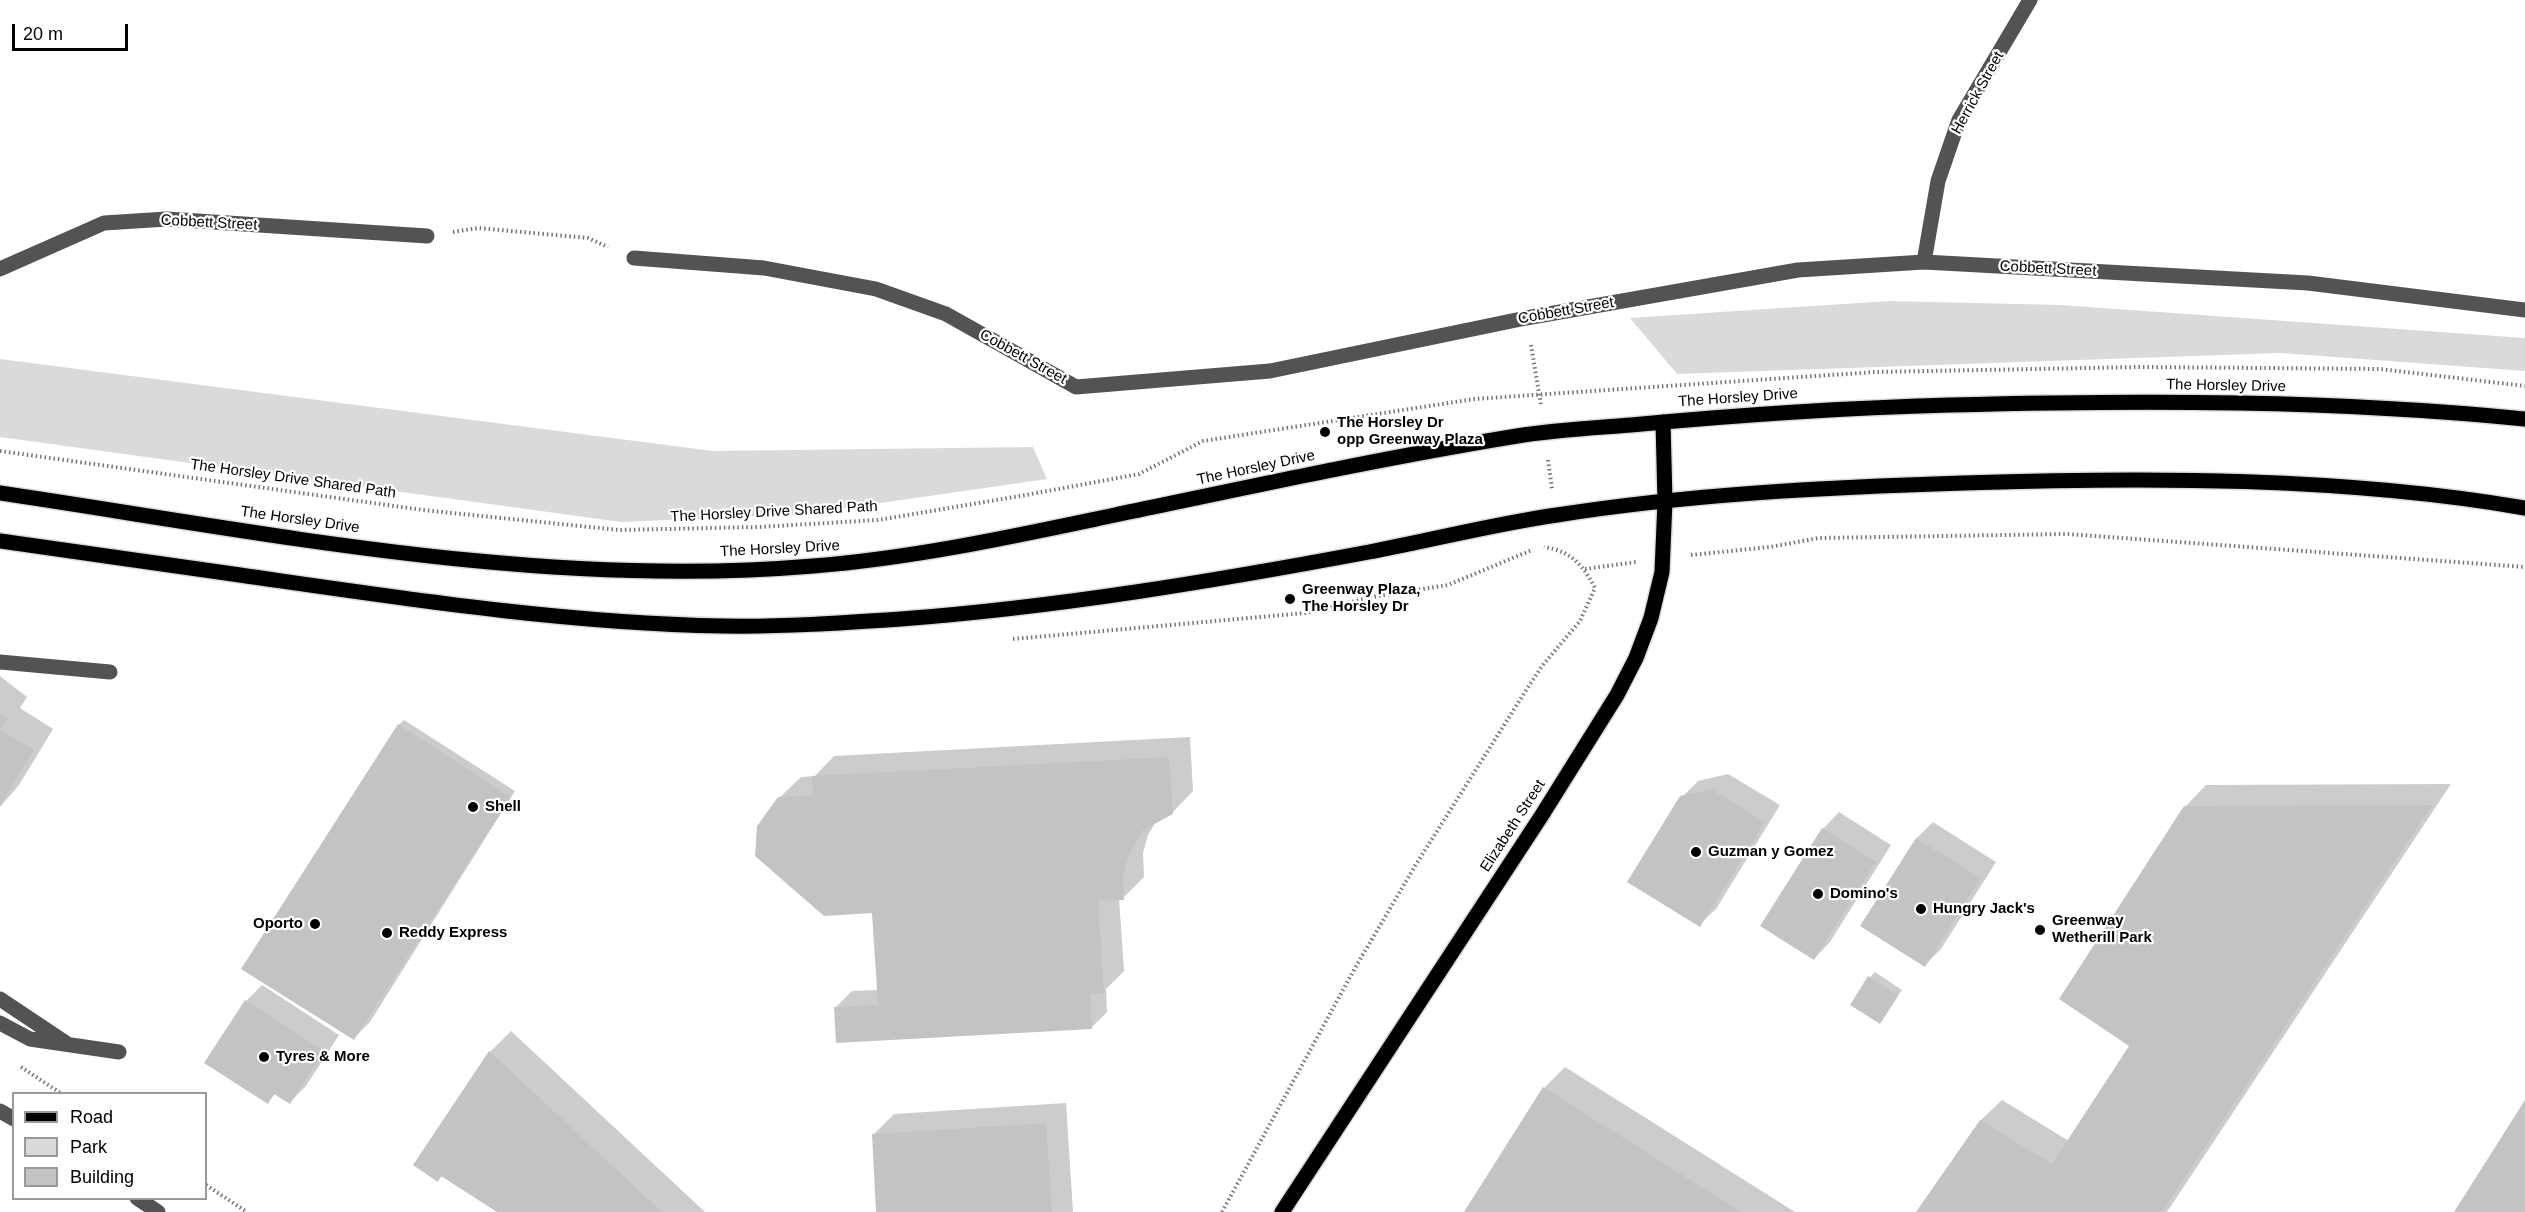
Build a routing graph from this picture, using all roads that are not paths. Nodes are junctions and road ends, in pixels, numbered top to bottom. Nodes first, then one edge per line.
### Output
1 (2030, 0) edge
2 (427, 236) road end
3 (634, 258) road end
4 (1924, 262) junction
5 (0, 269) edge
6 (2525, 310) edge
7 (2525, 419) edge
8 (1663, 422) junction
9 (0, 493) edge
10 (1665, 501) junction
11 (2525, 508) edge
12 (0, 541) edge
13 (0, 662) edge
14 (110, 672) dead end
15 (0, 999) edge
16 (0, 1023) edge
17 (70, 1046) junction
18 (119, 1052) dead end
19 (140, 1200) edge
20 (158, 1212) edge
21 (1282, 1212) edge

1 - 4 street, Herrick Street
2 - 5 street, Cobbett Street
3 - 4 street, Cobbett Street
4 - 6 street, Cobbett Street
7 - 8 main road, The Horsley Drive
8 - 9 main road, The Horsley Drive
8 - 10 main road, Elizabeth Street
10 - 11 main road
10 - 12 main road
10 - 21 main road, Elizabeth Street
13 - 14 street
15 - 17 street
16 - 17 street
17 - 18 street
19 - 20 street

